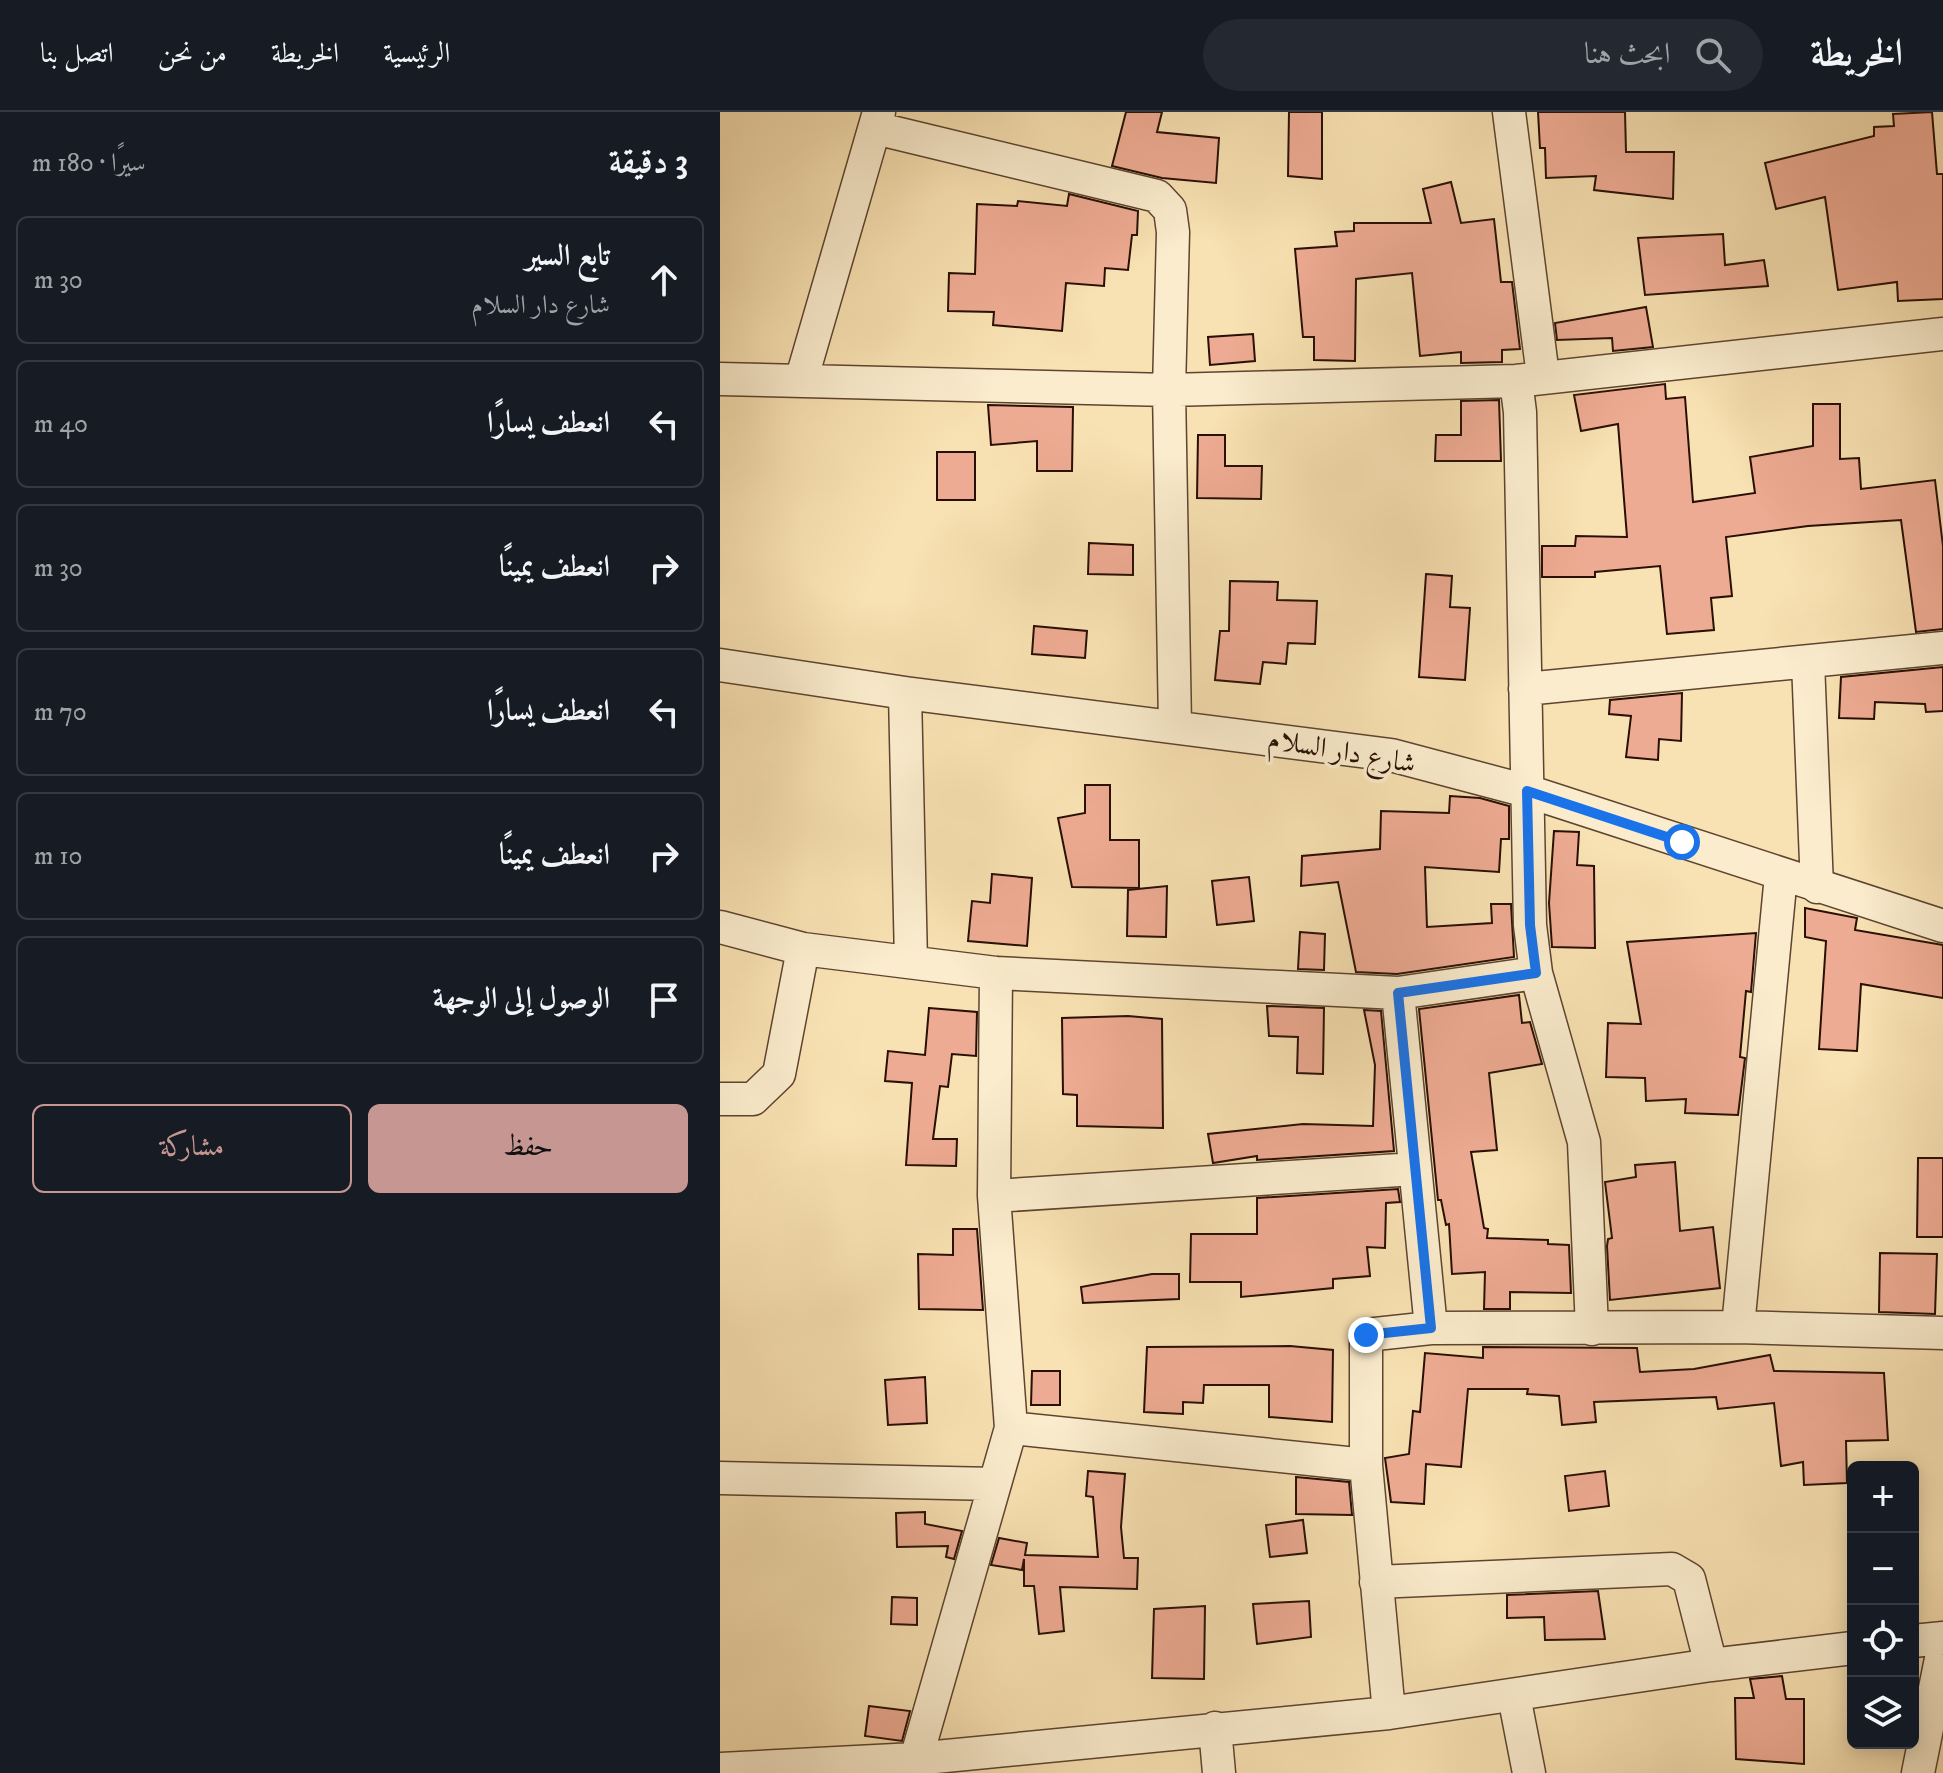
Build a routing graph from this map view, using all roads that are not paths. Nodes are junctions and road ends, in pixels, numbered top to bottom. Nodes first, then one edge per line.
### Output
1 (1509, 112) edge
2 (877, 120) edge
3 (1943, 334) edge
4 (1530, 378) junction
5 (720, 379) edge
6 (801, 381) junction
7 (1169, 390) junction
8 (1943, 648) edge
9 (1808, 662) junction
10 (720, 665) edge
11 (1525, 689) junction
12 (905, 693) junction
13 (1175, 725) junction
14 (1527, 791) junction
15 (1781, 875) junction
16 (1817, 887) junction
17 (1943, 926) edge
18 (720, 927) edge
19 (803, 949) junction
20 (911, 962) junction
21 (996, 973) junction
22 (1536, 973) junction
23 (1398, 993) junction
24 (720, 1099) edge
25 (1415, 1169) junction
26 (994, 1196) junction
27 (1738, 1327) junction
28 (1431, 1328) junction
29 (1592, 1329) junction
30 (1943, 1333) edge
31 (1011, 1428) junction
32 (1366, 1465) junction
33 (720, 1478) edge
34 (995, 1484) junction
35 (1376, 1582) junction
36 (1943, 1638) edge
37 (1919, 1640) edge
38 (1847, 1649) edge
39 (1943, 1649) edge
40 (1711, 1665) junction
41 (1514, 1696) junction
42 (1389, 1713) junction
43 (1215, 1728) junction
44 (913, 1766) edge
45 (720, 1769) edge
46 (1219, 1773) edge
47 (1529, 1773) edge
48 (1918, 1773) edge

1 - 4 street
2 - 6 street
2 - 7 street
3 - 4 street
4 - 7 street
4 - 11 street
5 - 6 street
6 - 7 street
7 - 13 street
8 - 9 street
9 - 11 street
9 - 16 street
10 - 12 street, شارع دار السلام
11 - 14 street
12 - 13 street, شارع دار السلام
12 - 20 street
13 - 14 street, شارع دار السلام
14 - 15 street, شارع دار السلام
14 - 22 street
15 - 16 street, شارع دار السلام
15 - 27 street
16 - 17 street, شارع دار السلام
18 - 19 street
19 - 20 street
19 - 24 street
20 - 21 street
21 - 23 street
21 - 26 street
22 - 23 street
22 - 29 street
23 - 25 street
25 - 26 street
25 - 28 street
26 - 31 street
27 - 29 street
27 - 30 street
28 - 29 street
28 - 32 street
31 - 32 street
31 - 34 street
32 - 35 street
33 - 34 street
34 - 44 street
35 - 40 street
35 - 42 street
36 - 37 street
38 - 40 street
39 - 48 street
40 - 41 street
41 - 42 street
41 - 47 street
42 - 43 street
43 - 44 street
43 - 46 street
44 - 45 street

